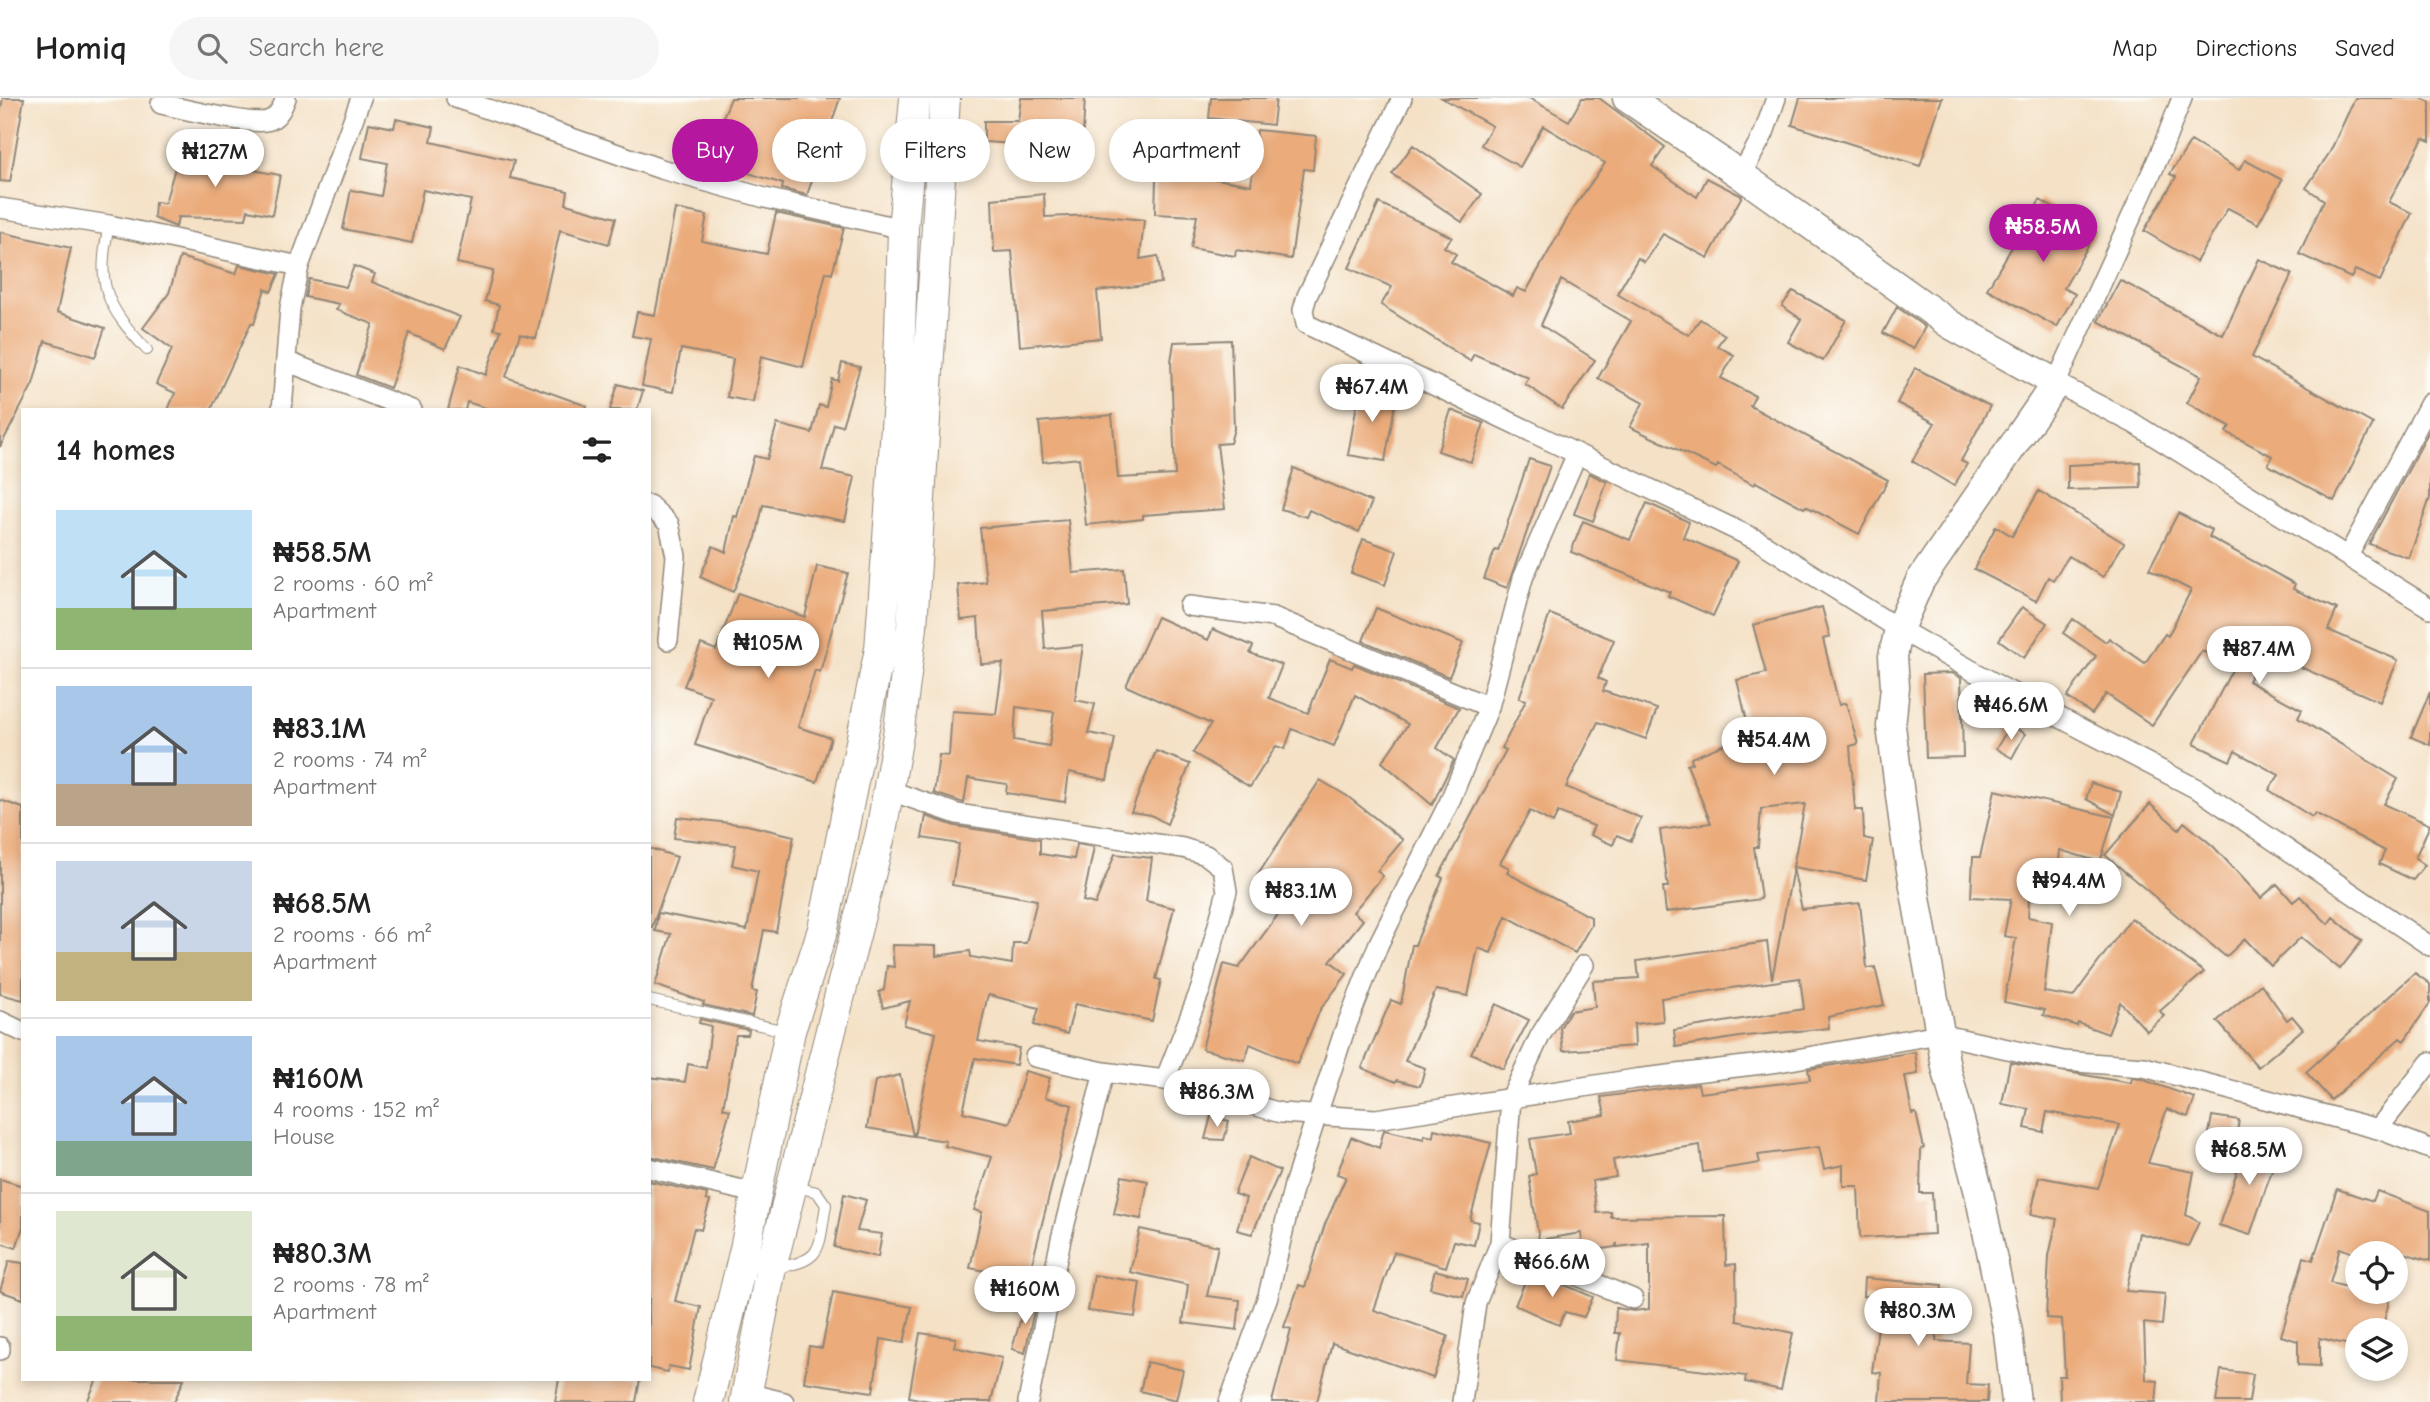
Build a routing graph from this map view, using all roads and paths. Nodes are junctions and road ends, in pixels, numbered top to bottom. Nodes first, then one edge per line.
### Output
1 (286, 98) edge
2 (361, 98) edge
3 (456, 98) edge
4 (915, 98) edge
5 (945, 98) edge
6 (1402, 98) edge
7 (1627, 98) edge
8 (1776, 98) edge
9 (2182, 98) edge
10 (161, 104) dead end
11 (1741, 175) junction
12 (0, 208) edge
13 (109, 225) junction
14 (903, 229) junction
15 (299, 266) junction
16 (147, 350) dead end
17 (288, 362) junction
18 (2056, 383) junction
19 (2430, 403) edge
20 (282, 408) edge
21 (407, 408) edge
22 (1576, 456) junction
23 (651, 507) edge
24 (2348, 556) junction
25 (1189, 606) dead end
26 (2430, 608) edge
27 (1899, 629) junction
28 (668, 640) dead end
29 (1489, 707) junction
30 (888, 790) junction
31 (2430, 946) edge
32 (1584, 965) dead end
33 (651, 1000) edge
34 (0, 1021) edge
35 (21, 1031) edge
36 (790, 1031) junction
37 (1939, 1034) junction
38 (1035, 1057) dead end
39 (2430, 1062) edge
40 (1104, 1072) junction
41 (1165, 1080) junction
42 (1510, 1098) junction
43 (1317, 1115) junction
44 (2378, 1129) junction
45 (2430, 1149) edge
46 (651, 1168) edge
47 (792, 1186) junction
48 (755, 1193) junction
49 (1500, 1243) junction
50 (771, 1268) junction
51 (1633, 1299) dead end
52 (746, 1397) edge
53 (708, 1402) edge
54 (784, 1402) edge
55 (1027, 1402) edge
56 (1229, 1402) edge
57 (1462, 1402) edge
58 (2016, 1402) edge

1 - 10 street
2 - 15 street
3 - 14 street
4 - 14 main road
5 - 30 main road
6 - 22 street
7 - 11 street
8 - 11 street
9 - 18 street
11 - 18 street
12 - 13 street
13 - 15 street
13 - 16 lane
14 - 36 main road
15 - 17 street
17 - 20 street
17 - 21 street
18 - 24 street
18 - 27 street
19 - 24 street
22 - 27 street
22 - 29 street
23 - 28 street
24 - 26 street
25 - 29 street
27 - 31 street
27 - 37 street
29 - 43 street
30 - 41 street
30 - 47 main road
32 - 42 street
33 - 36 lane
34 - 35 street
36 - 48 main road
37 - 42 street
37 - 44 street
37 - 58 street
38 - 40 street
39 - 44 street
40 - 41 street
40 - 55 street
41 - 43 street
42 - 43 street
42 - 49 street
43 - 56 street
44 - 45 street
46 - 48 street
47 - 50 main road
47 - 50 lane
48 - 53 main road
49 - 51 street
49 - 57 street
50 - 52 main road
52 - 54 street

